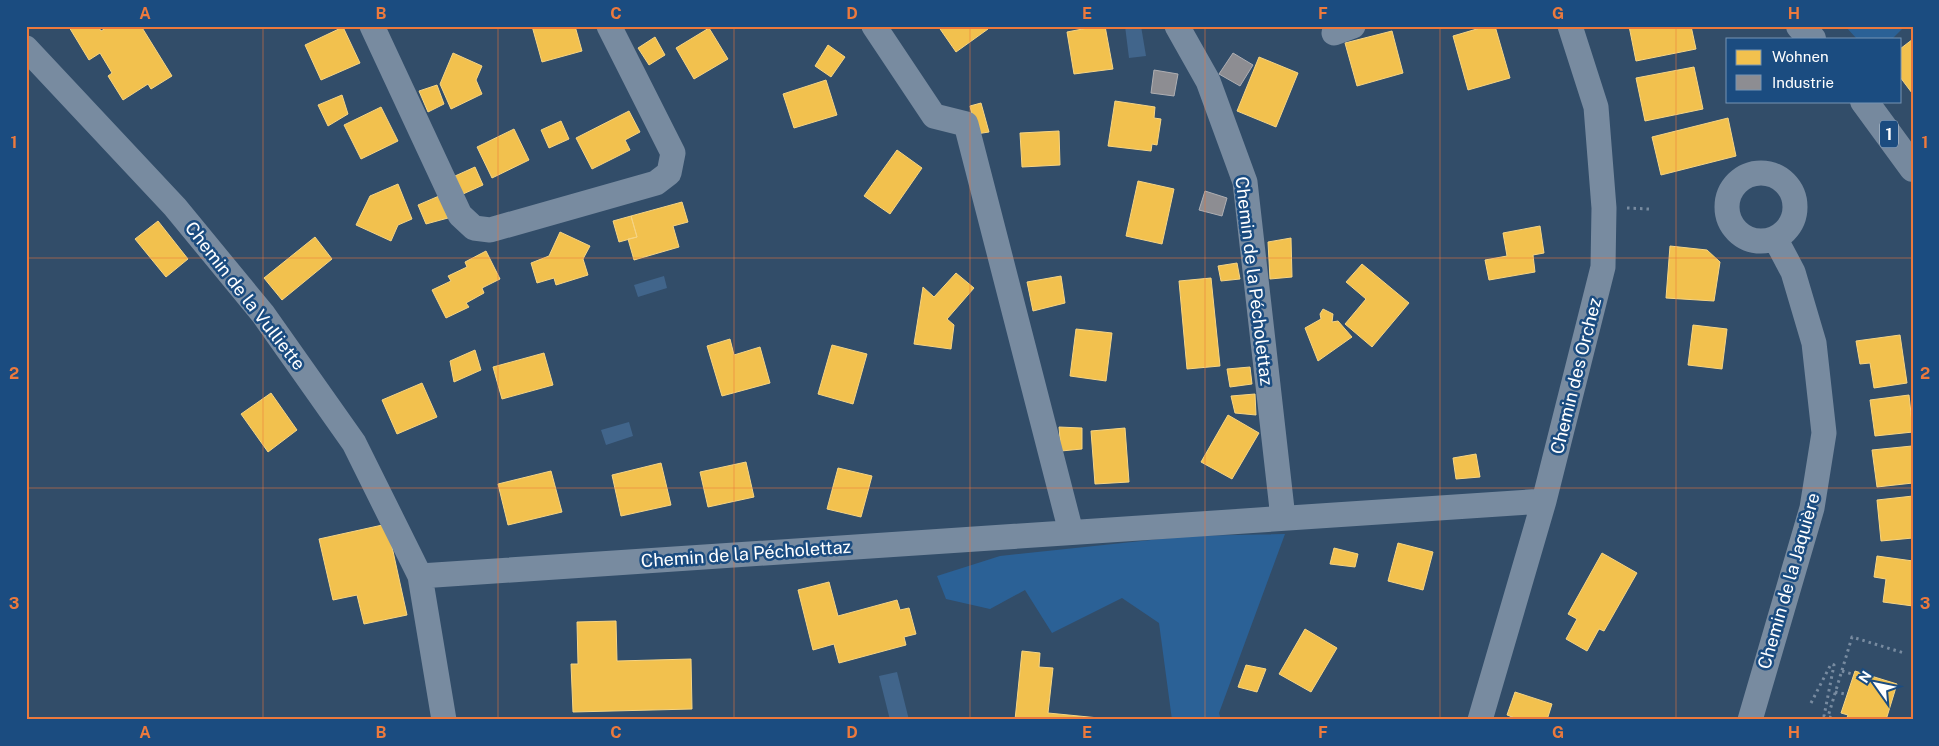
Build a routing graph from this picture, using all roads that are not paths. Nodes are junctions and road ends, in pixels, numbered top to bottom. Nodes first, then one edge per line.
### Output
1 (372, 26) edge
2 (608, 26) edge
3 (874, 26) edge
4 (1177, 26) edge
5 (1570, 26) edge
6 (1800, 26) edge
7 (1811, 38) edge
8 (26, 48) edge
9 (1865, 102) edge
10 (1913, 168) edge
11 (1775, 238) dead end
12 (1544, 501) junction
13 (1283, 518) junction
14 (1071, 532) junction
15 (420, 576) junction
16 (444, 720) edge
17 (1480, 720) edge
18 (1750, 720) edge

1 - 2 street
3 - 14 street
4 - 13 street, Chemin de la Pécholettaz
5 - 12 street, Chemin des Orchez
6 - 7 main road
8 - 15 street, Chemin de la Vulliette
9 - 10 main road, 1
11 - 18 street, Chemin de la Jaquière
12 - 13 street, Chemin de la Pécholettaz
12 - 17 street, Chemin des Orchez
13 - 14 street, Chemin de la Pécholettaz
14 - 15 street, Chemin de la Pécholettaz
15 - 16 street, Chemin de la Vulliette

